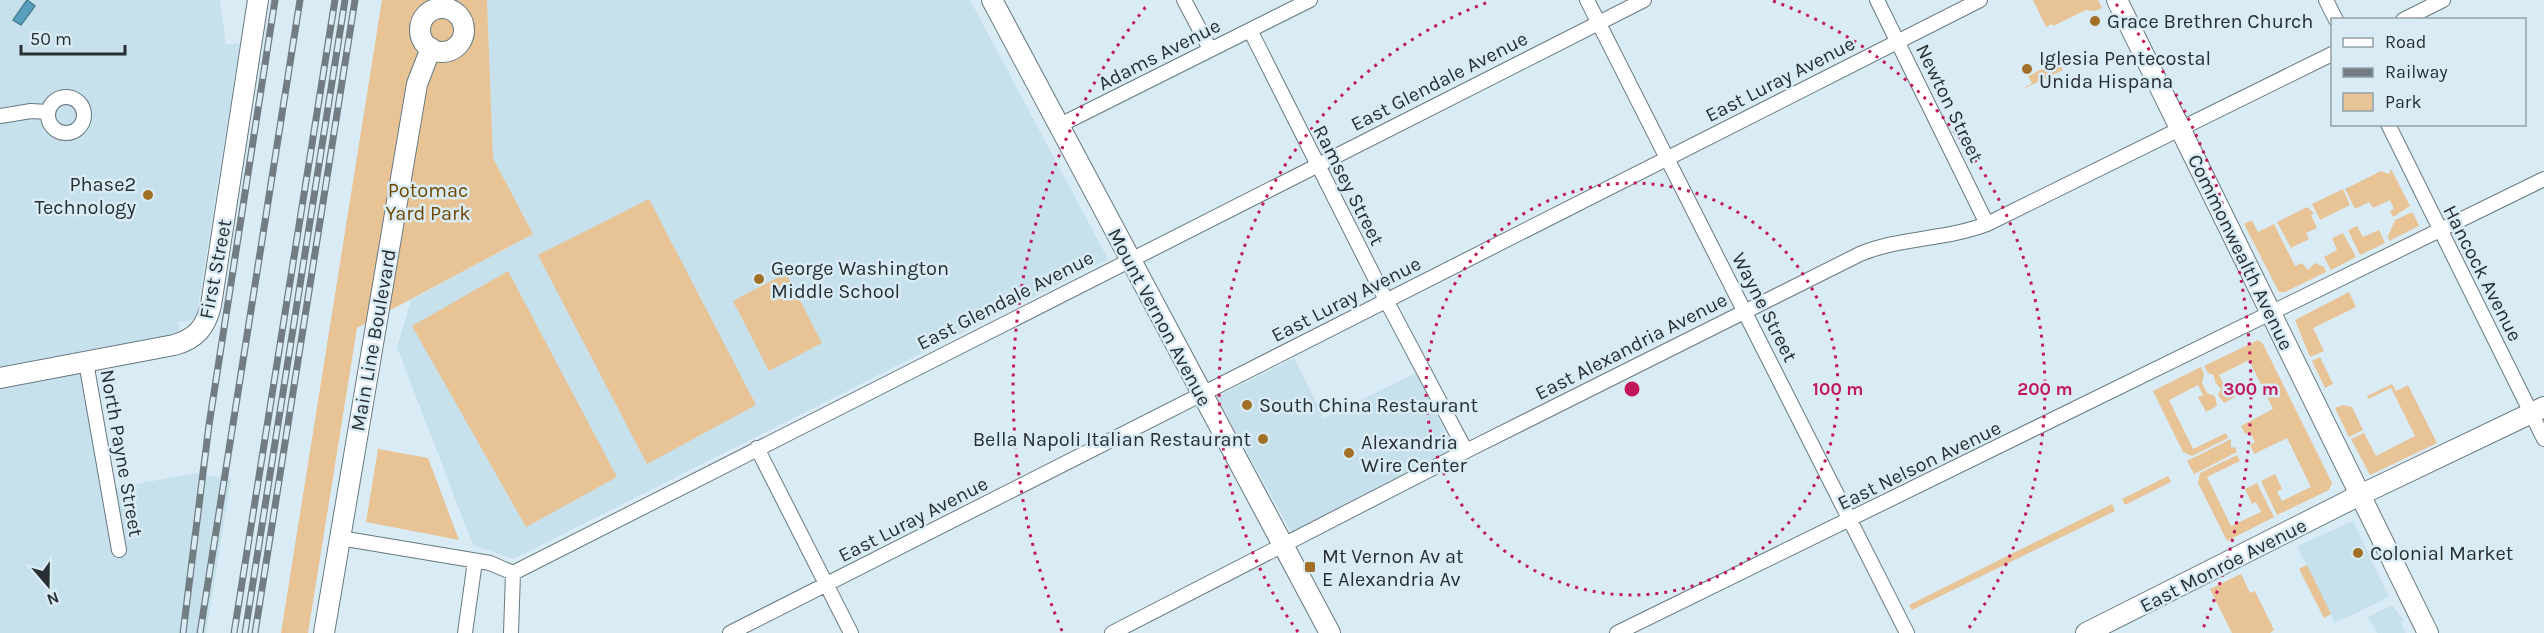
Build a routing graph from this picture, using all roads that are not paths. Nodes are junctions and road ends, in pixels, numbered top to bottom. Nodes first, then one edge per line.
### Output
1 (258, 0) edge
2 (992, 0) edge
3 (1184, 0) edge
4 (1310, 0) edge
5 (1587, 0) edge
6 (1644, 0) edge
7 (1877, 0) edge
8 (1980, 0) edge
9 (2117, 0) edge
10 (2326, 0) edge
11 (2443, 0) edge
12 (2335, 18) edge
13 (2407, 18) edge
14 (1598, 23) junction
15 (1250, 30) junction
16 (1898, 41) junction
17 (431, 48) dead end
18 (1210, 49) junction
19 (2331, 54) edge
20 (48, 112) dead end
21 (0, 116) edge
22 (1058, 126) junction
23 (2389, 126) edge
24 (2180, 128) junction
25 (1667, 157) junction
26 (1317, 164) junction
27 (2544, 179) edge
28 (1987, 224) junction
29 (2440, 230) junction
30 (1129, 259) junction
31 (1386, 300) junction
32 (1745, 311) junction
33 (2270, 313) junction
34 (86, 362) junction
35 (0, 378) edge
36 (1202, 394) junction
37 (2538, 410) edge
38 (2544, 440) edge
39 (757, 448) junction
40 (1466, 451) junction
41 (2360, 495) junction
42 (1851, 521) junction
43 (340, 538) junction
44 (1284, 547) junction
45 (119, 550) dead end
46 (476, 561) junction
47 (513, 578) junction
48 (826, 584) junction
49 (2112, 627) edge
50 (324, 633) edge
51 (465, 633) edge
52 (511, 633) edge
53 (730, 633) edge
54 (851, 633) edge
55 (1112, 633) edge
56 (1330, 633) edge
57 (1617, 633) edge
58 (1907, 633) edge
59 (2086, 633) edge
60 (2428, 633) edge

1 - 34 street, First Street
2 - 22 street, Mount Vernon Avenue
3 - 18 street
4 - 15 street, Adams Avenue
5 - 14 street, Wayne Street
6 - 14 street, East Glendale Avenue
7 - 16 street, Newton Street
8 - 16 street, East Luray Avenue
9 - 24 street, Commonwealth Avenue
10 - 12 street
11 - 13 street
14 - 25 street, Wayne Street
14 - 26 street, East Glendale Avenue
15 - 18 street, Adams Avenue
15 - 26 street, Ramsey Street
16 - 25 street, East Luray Avenue
16 - 28 street, Newton Street
17 - 43 street, Main Line Boulevard
18 - 22 street, Adams Avenue
19 - 24 street, East Alexandria Avenue
20 - 21 street
22 - 30 street, Mount Vernon Avenue
23 - 29 street, Hancock Avenue
24 - 28 street, East Alexandria Avenue
24 - 33 street, Commonwealth Avenue
25 - 31 street, East Luray Avenue
25 - 32 street, Wayne Street
26 - 30 street, East Glendale Avenue
26 - 31 street, Ramsey Street
27 - 29 street, East Nelson Avenue
28 - 32 street, East Alexandria Avenue
29 - 33 street, East Nelson Avenue
29 - 37 street, Hancock Avenue
30 - 36 street, Mount Vernon Avenue
30 - 39 street, East Glendale Avenue
31 - 36 street, East Luray Avenue
31 - 40 street, Ramsey Street
32 - 40 street, East Alexandria Avenue
32 - 42 street, Wayne Street
33 - 41 street, Commonwealth Avenue
33 - 42 street, East Nelson Avenue
34 - 35 street, First Street
34 - 45 street, North Payne Street
36 - 44 street, Mount Vernon Avenue
36 - 48 street, East Luray Avenue
37 - 38 street, Hancock Avenue
37 - 41 street, East Monroe Avenue
39 - 47 street, East Glendale Avenue
39 - 48 street
40 - 44 street, East Alexandria Avenue
41 - 49 street, East Monroe Avenue
41 - 60 street, Commonwealth Avenue
42 - 57 street, East Nelson Avenue
42 - 58 street, Wayne Street
43 - 46 street
43 - 50 street, Main Line Boulevard
44 - 55 street, East Alexandria Avenue
44 - 56 street, Mount Vernon Avenue
46 - 47 street
46 - 51 street
47 - 52 street
48 - 53 street, East Luray Avenue
48 - 54 street
49 - 59 street, East Monroe Avenue

